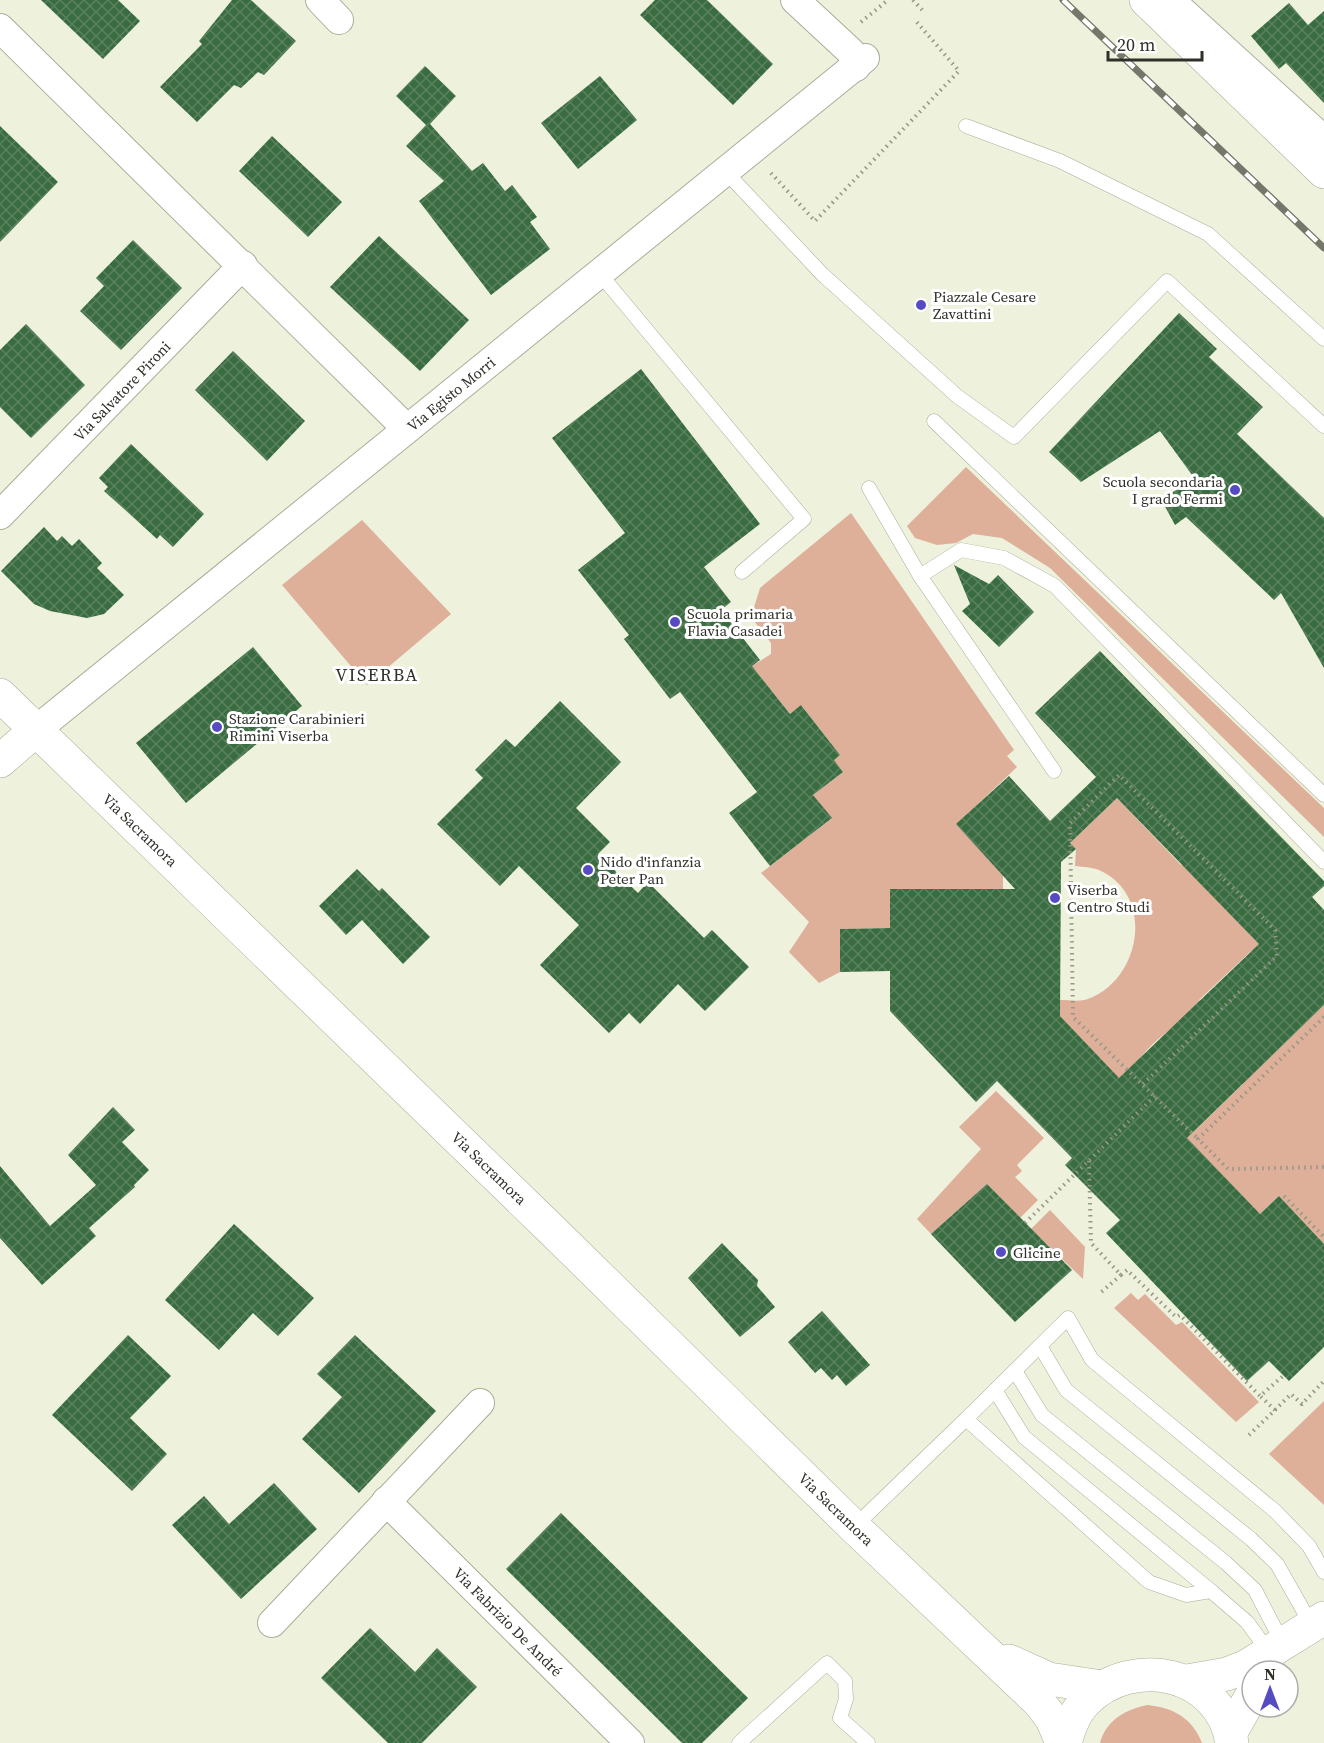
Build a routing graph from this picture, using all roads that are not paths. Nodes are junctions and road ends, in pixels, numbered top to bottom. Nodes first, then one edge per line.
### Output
1 (320, 0) edge
2 (795, 0) edge
3 (1146, 0) edge
4 (1170, 0) edge
5 (339, 20) dead end
6 (0, 28) edge
7 (966, 126) dead end
8 (1324, 140) edge
9 (726, 172) junction
10 (1324, 172) edge
11 (243, 265) junction
12 (600, 274) junction
13 (1324, 339) edge
14 (934, 421) dead end
15 (1324, 426) edge
16 (407, 429) junction
17 (869, 488) dead end
18 (0, 515) edge
19 (742, 572) dead end
20 (920, 576) junction
21 (0, 694) edge
22 (36, 730) junction
23 (0, 760) edge
24 (1054, 771) dead end
25 (1324, 795) edge
26 (1324, 862) edge
27 (1040, 1346) junction
28 (1015, 1371) junction
29 (995, 1390) junction
30 (480, 1403) dead end
31 (966, 1419) junction
32 (386, 1501) junction
33 (854, 1527) junction
34 (1324, 1572) edge
35 (1211, 1591) junction
36 (272, 1623) dead end
37 (1320, 1628) edge
38 (977, 1642) junction
39 (1277, 1657) edge
40 (1187, 1681) junction
41 (1102, 1687) junction
42 (1240, 1719) edge
43 (1231, 1737) edge
44 (630, 1743) edge
45 (739, 1743) edge
46 (868, 1743) edge
47 (1064, 1743) edge

1 - 5 street
2 - 9 street, Via Egisto Morri
3 - 10 street
4 - 8 street
6 - 11 street
7 - 13 lane
9 - 12 street, Via Egisto Morri
9 - 15 lane
11 - 16 street
11 - 18 street, Via Salvatore Pironi
12 - 16 street, Via Egisto Morri
12 - 19 lane
14 - 25 lane
16 - 22 street, Via Egisto Morri
17 - 20 lane
20 - 24 lane
20 - 26 lane
21 - 22 street, Via Sacramora
22 - 23 street
22 - 33 street, Via Sacramora
27 - 28 lane
27 - 34 lane
27 - 37 lane
28 - 29 lane
28 - 39 lane
29 - 31 lane
29 - 35 lane
30 - 32 street
31 - 33 lane
31 - 35 lane
32 - 36 street
32 - 44 street, Via Fabrizio De André
33 - 38 street, Via Sacramora
35 - 39 lane
37 - 39 street
38 - 41 street, Via Sacramora
38 - 47 street, Via Sacramora
39 - 40 street
40 - 41 street
40 - 43 street
41 - 47 street
42 - 43 street
45 - 46 lane

